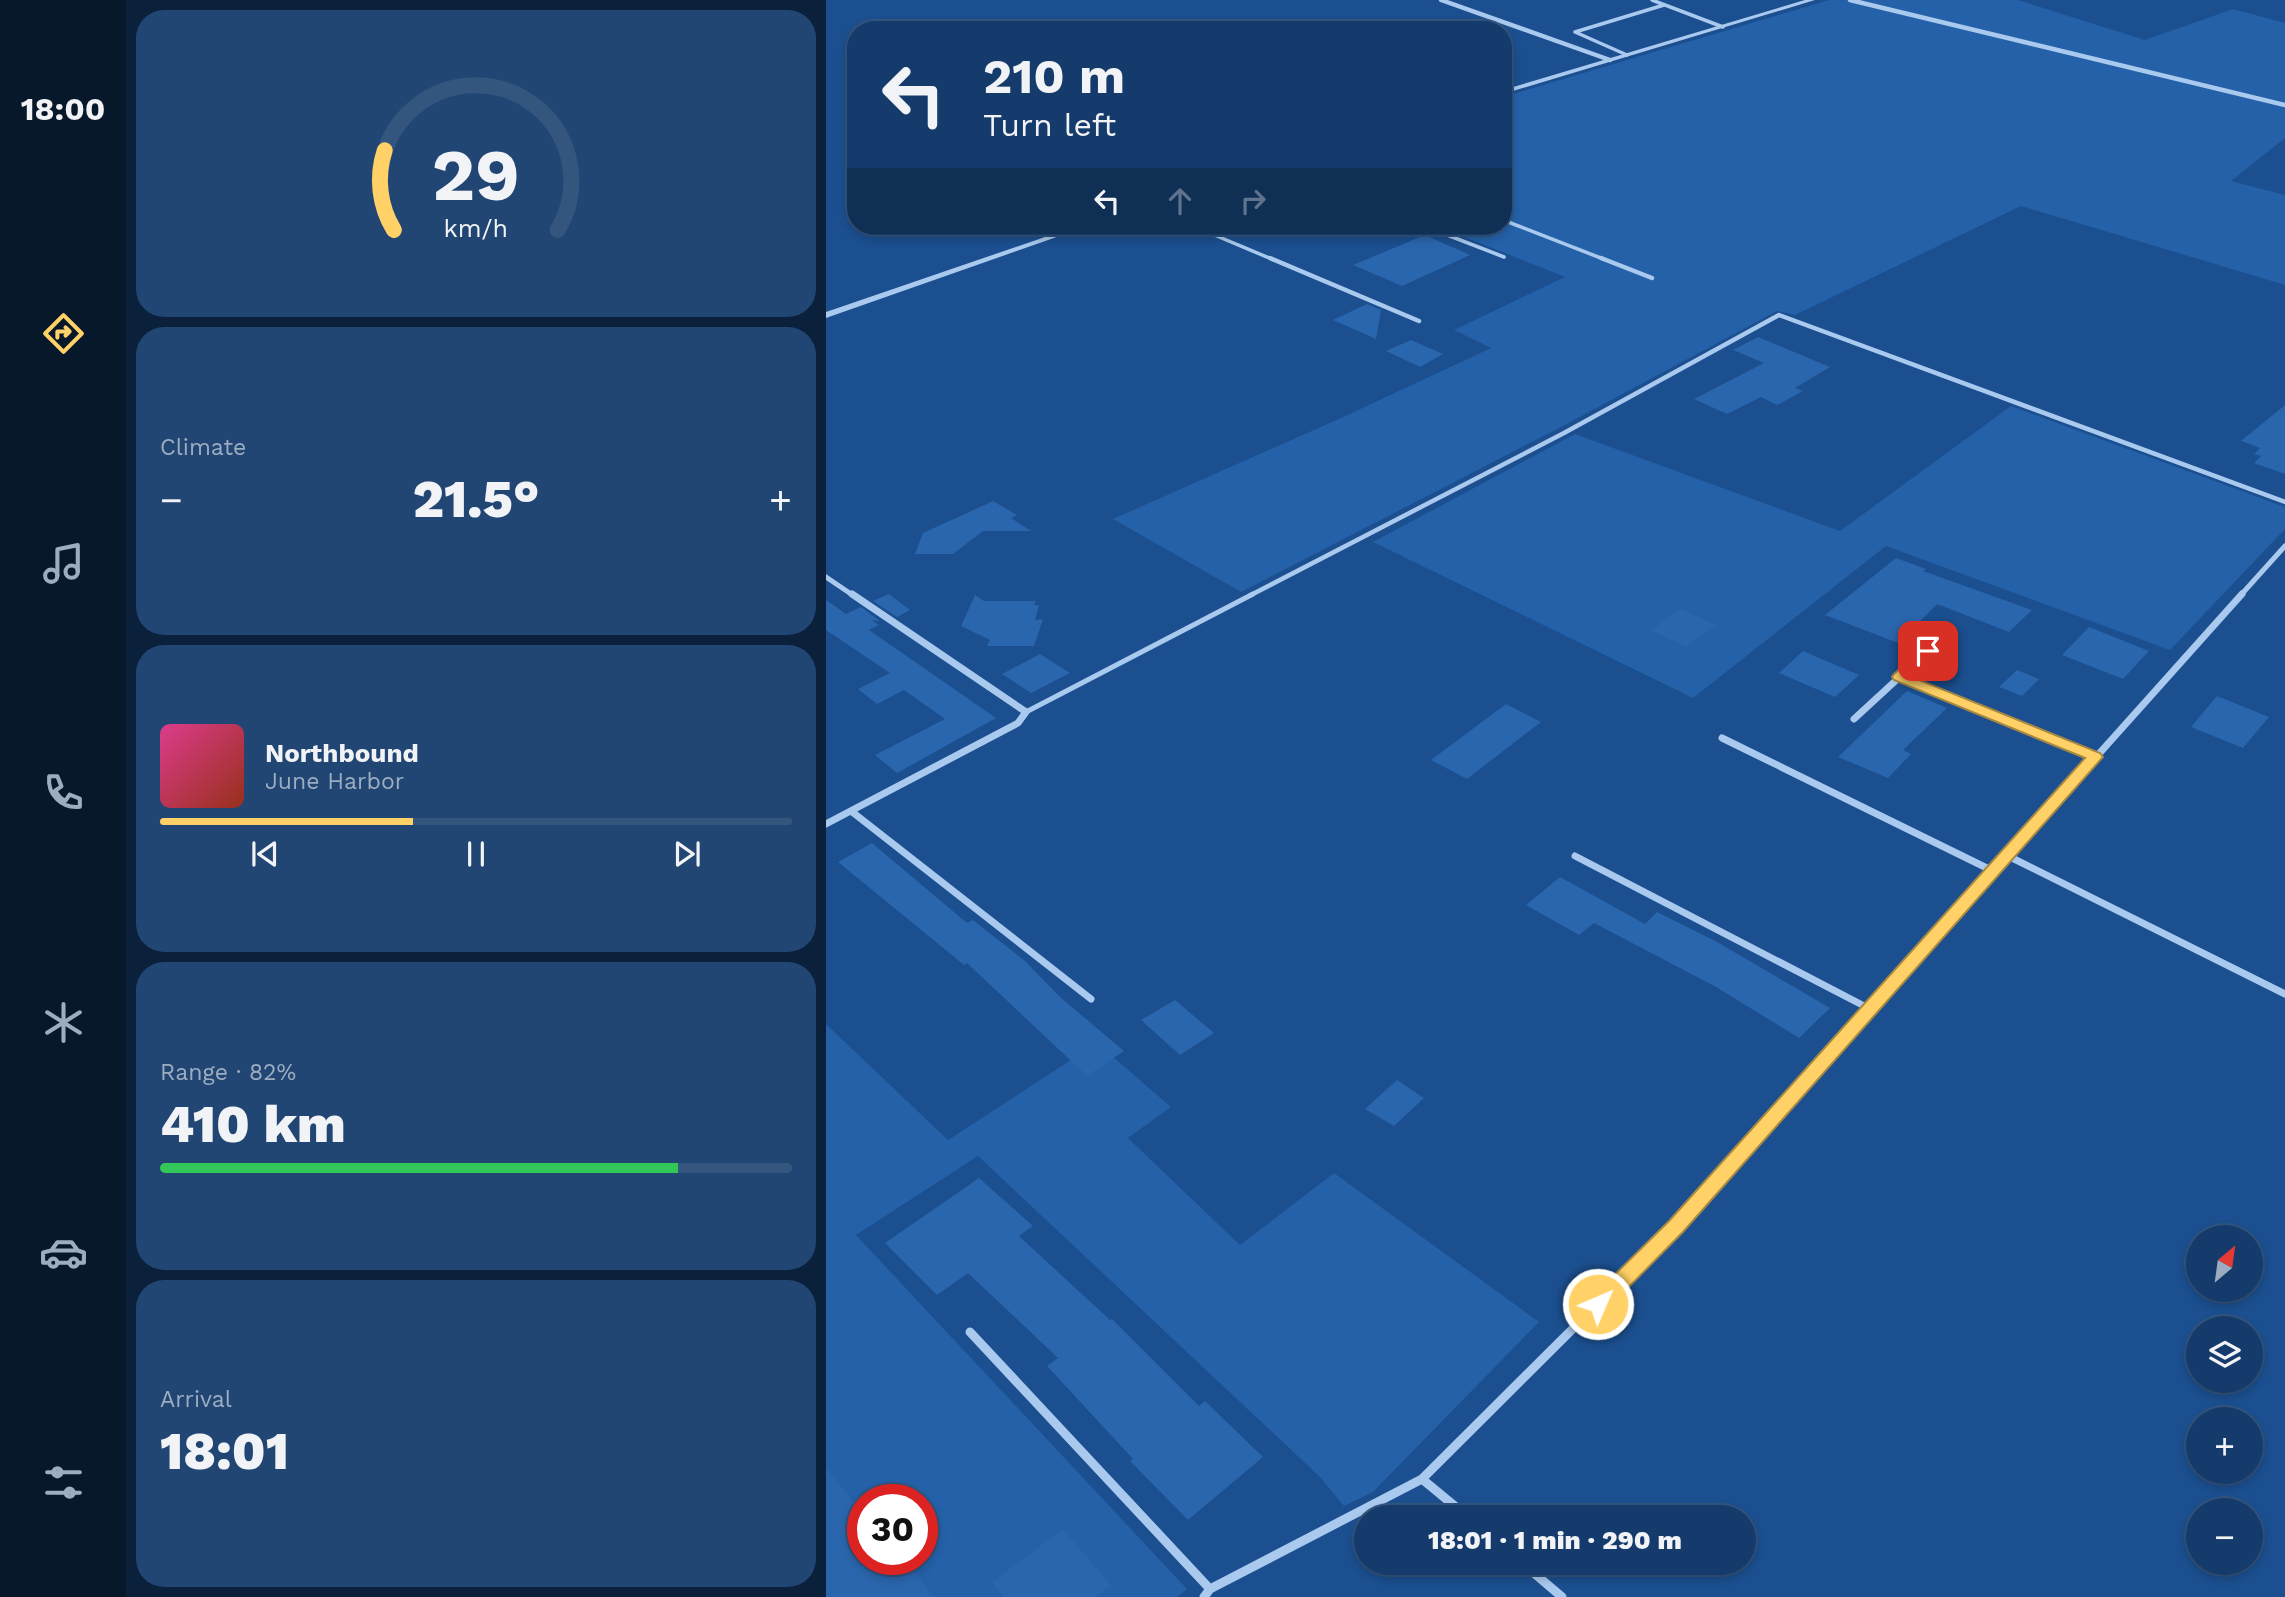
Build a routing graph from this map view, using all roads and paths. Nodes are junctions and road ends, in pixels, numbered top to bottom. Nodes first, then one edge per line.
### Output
1 (1441, 0) edge
2 (1652, 0) edge
3 (1812, 0) edge
4 (1850, 0) edge
5 (1664, 5) junction
6 (1500, 21) edge
7 (1512, 25) edge
8 (1723, 27) junction
9 (1627, 55) junction
10 (1610, 60) junction
11 (1512, 89) edge
12 (2285, 105) edge
13 (1512, 224) edge
14 (1058, 235) edge
15 (1214, 235) edge
16 (1447, 235) edge
17 (1504, 257) dead end
18 (1652, 278) dead end
19 (826, 315) edge
20 (1419, 321) dead end
21 (2285, 502) edge
22 (2285, 546) edge
23 (826, 577) edge
24 (1942, 638) dead end
25 (1899, 677) junction
26 (1026, 712) junction
27 (1854, 719) dead end
28 (1722, 738) dead end
29 (2095, 757) junction
30 (851, 811) junction
31 (826, 824) edge
32 (1575, 856) dead end
33 (2008, 856) junction
34 (1995, 872) junction
35 (2285, 994) edge
36 (1091, 999) dead end
37 (1870, 1009) junction
38 (970, 1332) dead end
39 (1422, 1479) junction
40 (1453, 1505) edge
41 (1536, 1575) edge
42 (1207, 1593) edge
43 (1562, 1597) edge

1 - 6 street
2 - 5 lane
3 - 8 street
4 - 12 street
5 - 8 lane
5 - 9 lane
7 - 10 street
8 - 9 street
9 - 10 street
10 - 11 street
13 - 18 lane
14 - 19 street
15 - 20 lane
16 - 17 lane
21 - 26 lane
22 - 29 street
23 - 26 street
24 - 25 street
25 - 27 street
25 - 29 street
26 - 30 street
28 - 34 street
29 - 33 street
30 - 31 street
30 - 36 street
32 - 37 street
33 - 34 street
33 - 35 street
34 - 37 street
37 - 39 street
38 - 42 street
39 - 40 street
39 - 42 street
41 - 43 street

